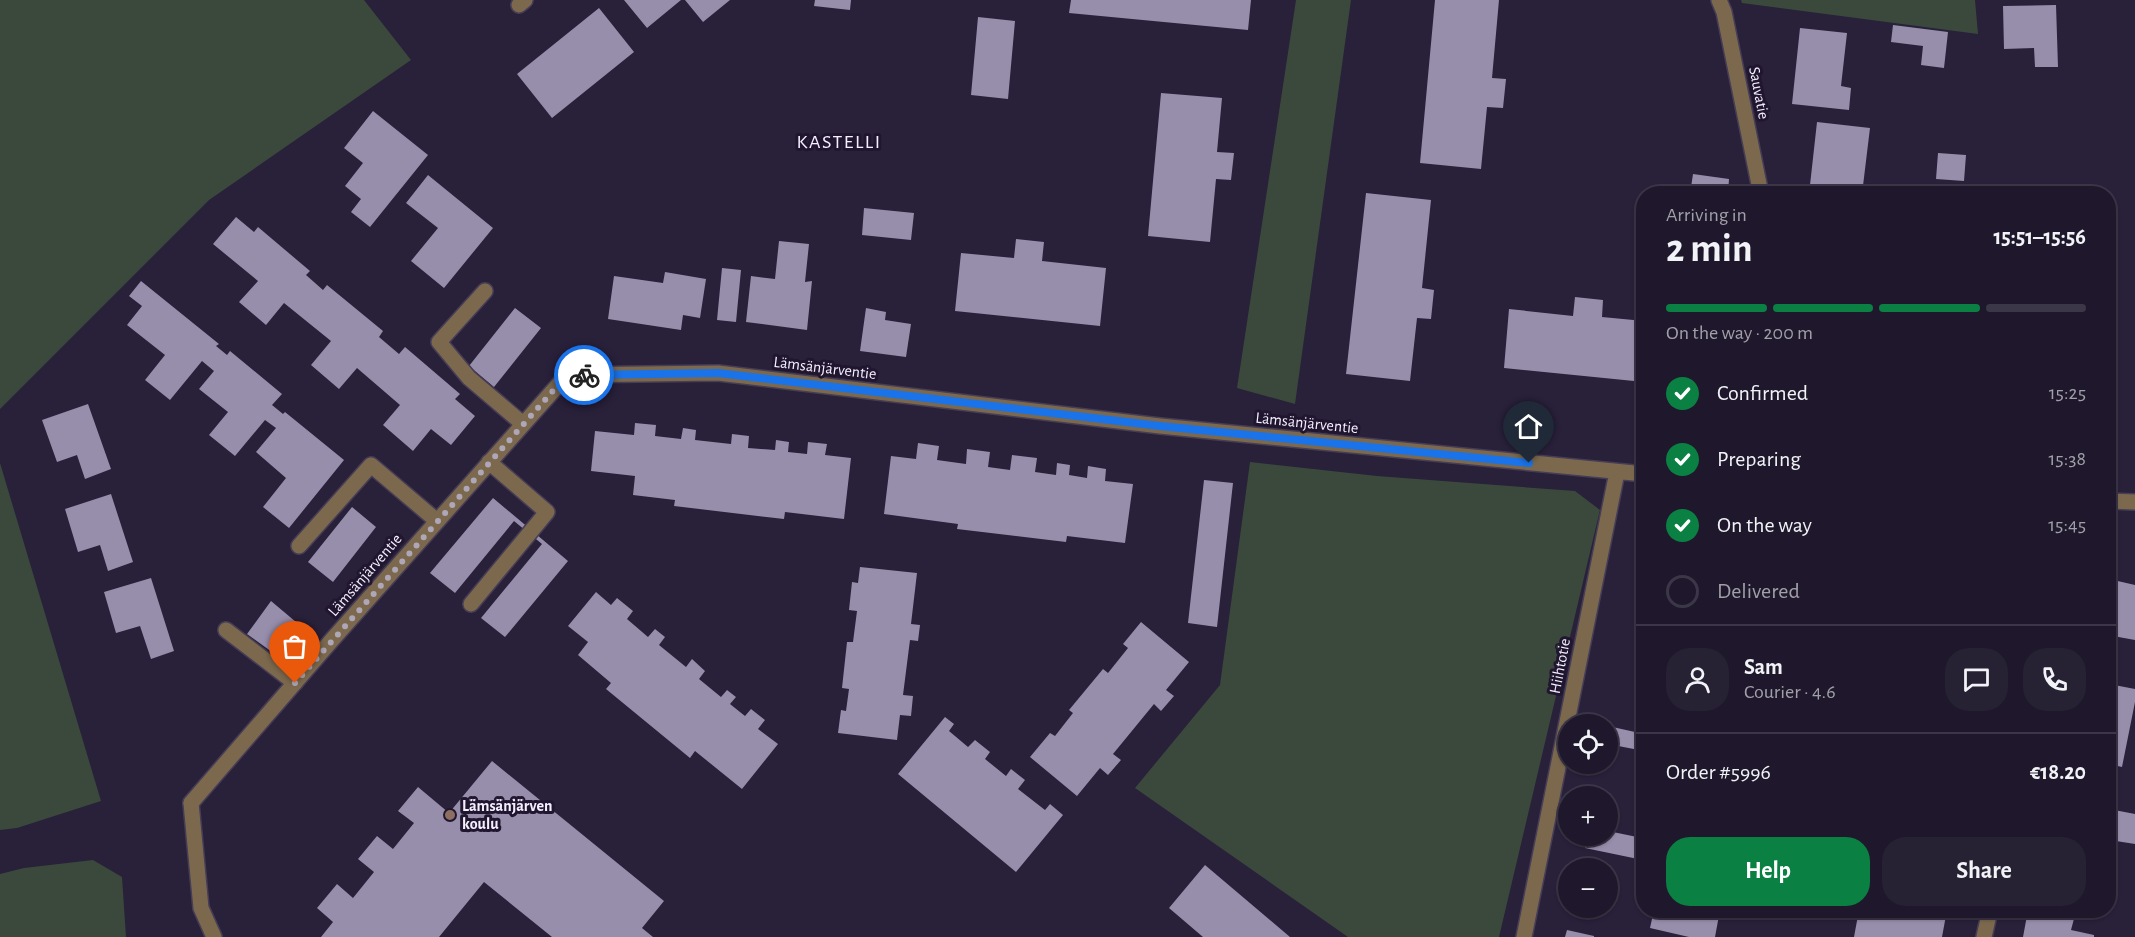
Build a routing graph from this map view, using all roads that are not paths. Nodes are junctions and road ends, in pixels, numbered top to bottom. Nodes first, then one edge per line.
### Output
1 (1719, 0) edge
2 (1759, 186) edge
3 (485, 291) dead end
4 (523, 424) junction
5 (489, 462) junction
6 (1617, 472) junction
7 (1636, 473) edge
8 (2116, 501) edge
9 (2135, 502) edge
10 (437, 521) junction
11 (299, 546) dead end
12 (471, 604) dead end
13 (226, 630) dead end
14 (295, 683) junction
15 (1988, 918) edge
16 (214, 937) edge
17 (1524, 937) edge
18 (1984, 937) edge

1 - 2 street, Sauvatie
3 - 4 street
4 - 5 street, Lämsänjärventie
4 - 6 street, Lämsänjärventie
5 - 10 street, Lämsänjärventie
5 - 12 street
6 - 7 street, Lämsänjärventie
6 - 17 street, Hiihtotie
8 - 9 street
10 - 11 street
10 - 14 street, Lämsänjärventie
13 - 14 street
14 - 16 street, Lämsänjärventie
15 - 18 street

